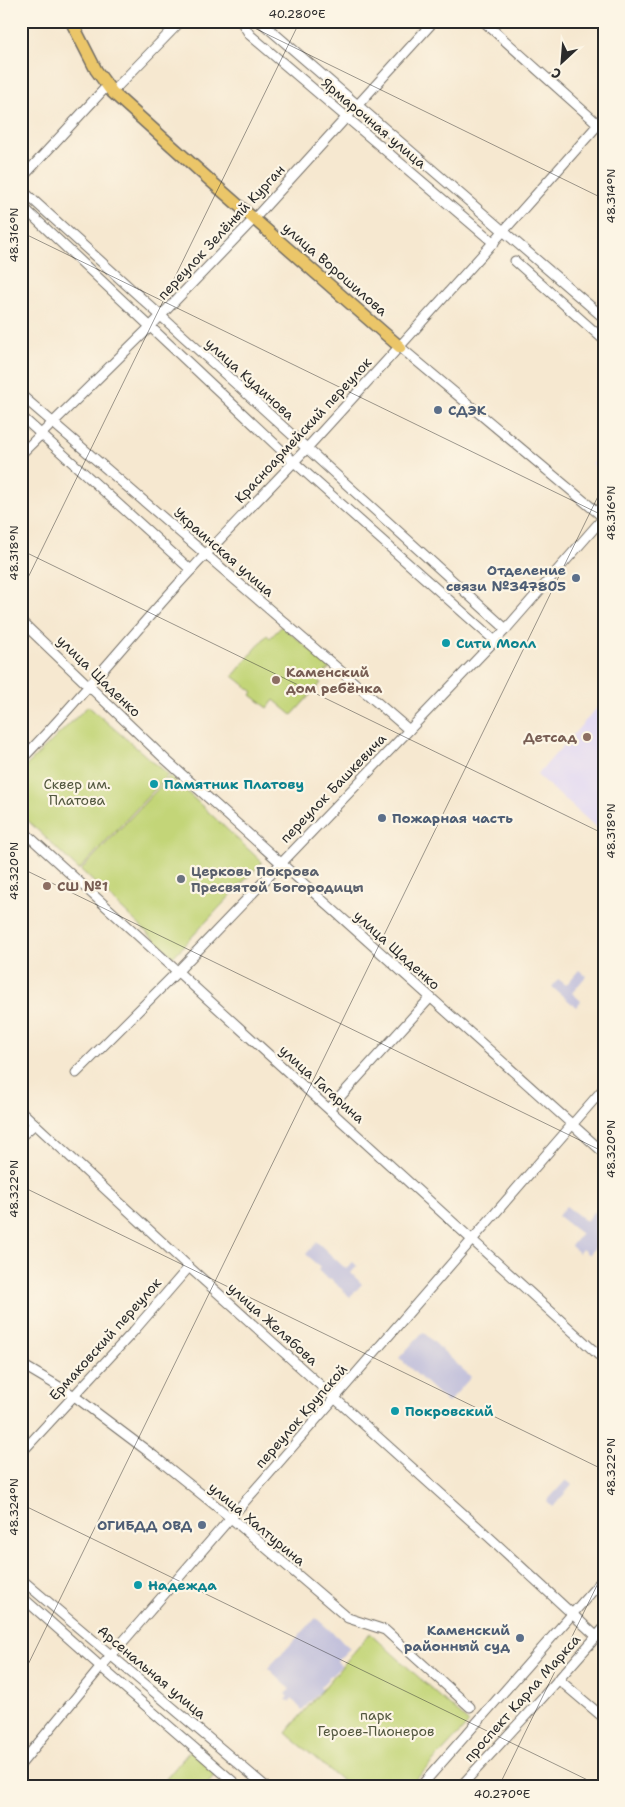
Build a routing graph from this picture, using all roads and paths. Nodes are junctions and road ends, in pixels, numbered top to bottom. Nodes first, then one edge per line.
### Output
1 (71, 21) edge
2 (181, 21) edge
3 (241, 21) edge
4 (260, 21) edge
5 (434, 21) edge
6 (483, 21) edge
7 (109, 89) junction
8 (357, 105) junction
9 (345, 118) junction
10 (601, 121) edge
11 (21, 179) edge
12 (21, 190) edge
13 (21, 205) edge
14 (254, 219) junction
15 (504, 231) junction
16 (494, 243) junction
17 (515, 261) dead end
18 (160, 316) junction
19 (604, 318) edge
20 (150, 327) junction
21 (603, 338) edge
22 (400, 347) junction
23 (21, 395) edge
24 (21, 416) edge
25 (52, 423) junction
26 (41, 433) junction
27 (306, 449) junction
28 (21, 454) edge
29 (294, 462) junction
30 (604, 518) edge
31 (206, 554) junction
32 (191, 570) junction
33 (21, 621) edge
34 (506, 629) junction
35 (494, 640) junction
36 (90, 686) junction
37 (409, 730) junction
38 (21, 760) edge
39 (21, 829) edge
40 (280, 862) junction
41 (177, 972) junction
42 (430, 998) junction
43 (76, 1073) dead end
44 (604, 1088) edge
45 (329, 1109) junction
46 (21, 1111) edge
47 (36, 1124) junction
48 (571, 1125) junction
49 (21, 1136) edge
50 (604, 1153) edge
51 (472, 1241) junction
52 (189, 1266) junction
53 (604, 1360) edge
54 (21, 1364) edge
55 (73, 1395) junction
56 (335, 1398) junction
57 (21, 1453) edge
58 (231, 1518) junction
59 (604, 1578) edge
60 (21, 1579) edge
61 (21, 1596) edge
62 (572, 1614) junction
63 (604, 1628) edge
64 (596, 1636) junction
65 (111, 1656) junction
66 (100, 1668) junction
67 (558, 1679) junction
68 (470, 1708) dead end
69 (604, 1718) edge
70 (21, 1764) edge
71 (238, 1786) edge
72 (265, 1786) edge
73 (421, 1786) edge
74 (461, 1786) edge

1 - 7 main road, улица Ворошилова
2 - 7 street
3 - 9 street, Ярмарочная улица
4 - 8 street
5 - 8 street, переулок Зелёный Курган
6 - 10 street
7 - 11 street
7 - 14 main road, улица Ворошилова
8 - 9 street, переулок Зелёный Курган
8 - 15 street
9 - 14 street, переулок Зелёный Курган
9 - 16 street, Ярмарочная улица
10 - 15 street, Красноармейский переулок
12 - 18 street, улица Кудинова
13 - 20 street
14 - 18 street, переулок Зелёный Курган
14 - 22 main road, улица Ворошилова
15 - 16 street, Красноармейский переулок
15 - 19 street
16 - 22 street, Красноармейский переулок
17 - 21 street
18 - 20 street, переулок Зелёный Курган
18 - 27 street, улица Кудинова
20 - 25 street, переулок Зелёный Курган
20 - 29 street
22 - 27 street, Красноармейский переулок
22 - 30 street, улица Ворошилова
23 - 25 street, Украинская улица
24 - 26 street
25 - 26 street, переулок Зелёный Курган
25 - 31 street, Украинская улица
26 - 28 street, переулок Зелёный Курган
26 - 32 street
27 - 29 street, Красноармейский переулок
27 - 34 street, улица Кудинова
29 - 31 street, Красноармейский переулок
29 - 35 street
30 - 34 street, переулок Башкевича
31 - 32 street, Красноармейский переулок
31 - 37 street, Украинская улица
32 - 36 street, Красноармейский переулок
33 - 36 street, улица Щаденко
34 - 35 street, переулок Башкевича
35 - 37 street, переулок Башкевича
36 - 38 street, Красноармейский переулок
36 - 40 street, улица Щаденко
37 - 40 street, переулок Башкевича
39 - 41 street, улица Гагарина
40 - 41 street, переулок Башкевича
40 - 42 street, улица Щаденко
41 - 43 street, переулок Башкевича
41 - 45 street, улица Гагарина
42 - 45 street
42 - 48 street, улица Щаденко
44 - 48 street, переулок Крупской
45 - 51 street, улица Гагарина
46 - 47 street, улица Желябова
47 - 49 street
47 - 52 street, улица Желябова
48 - 50 street, улица Щаденко
48 - 51 street, переулок Крупской
51 - 53 street, улица Гагарина
51 - 56 street, переулок Крупской
52 - 55 street, Ермаковский переулок
52 - 56 street, улица Желябова
54 - 55 street, улица Халтурина
55 - 57 street, Ермаковский переулок
55 - 58 street, улица Халтурина
56 - 58 street, переулок Крупской
56 - 62 street, улица Желябова
58 - 65 street, переулок Крупской
58 - 68 street, улица Халтурина
59 - 62 street, проспект Карла Маркса
60 - 65 street, Арсенальная улица
61 - 66 street, Арсенальная улица
62 - 64 street, улица Желябова
62 - 73 street, проспект Карла Маркса
63 - 64 street, проспект Карла Маркса
64 - 67 street, проспект Карла Маркса
65 - 66 street, переулок Крупской
65 - 72 street, Арсенальная улица
66 - 70 street, переулок Крупской
66 - 71 street, Арсенальная улица
67 - 69 street
67 - 74 street, проспект Карла Маркса

